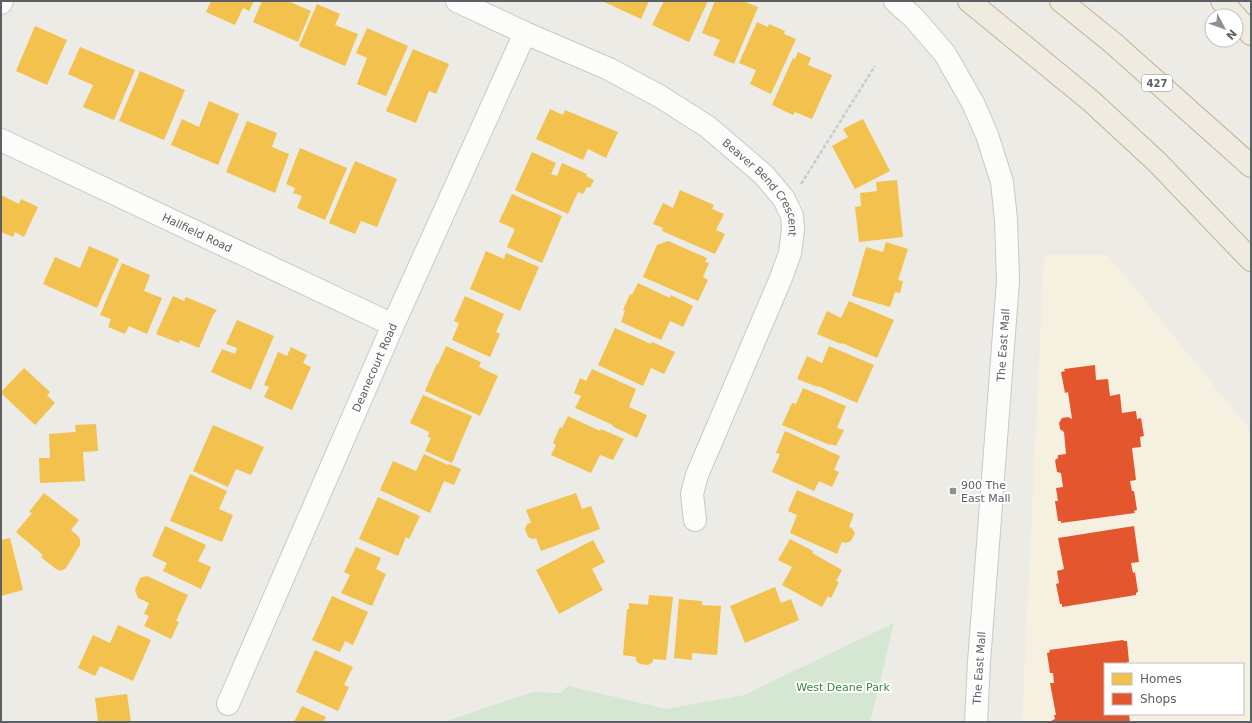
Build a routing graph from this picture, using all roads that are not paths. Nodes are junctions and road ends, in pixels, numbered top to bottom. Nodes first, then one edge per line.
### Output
1 (457, 1) edge
2 (895, 1) edge
3 (969, 1) edge
4 (1061, 1) edge
5 (1244, 26) edge
6 (526, 33) junction
7 (1251, 34) edge
8 (1, 140) edge
9 (1251, 166) edge
10 (1251, 260) edge
11 (393, 325) junction
12 (695, 520) dead end
13 (228, 704) dead end
14 (976, 722) edge

1 - 6 street, Beaver Bend Crescent
2 - 14 street, The East Mall
3 - 10 highway
4 - 9 highway, 427
5 - 7 highway
6 - 11 street, Deanecourt Road
6 - 12 street, Beaver Bend Crescent
8 - 11 street, Hallfield Road
11 - 13 street, Deanecourt Road

